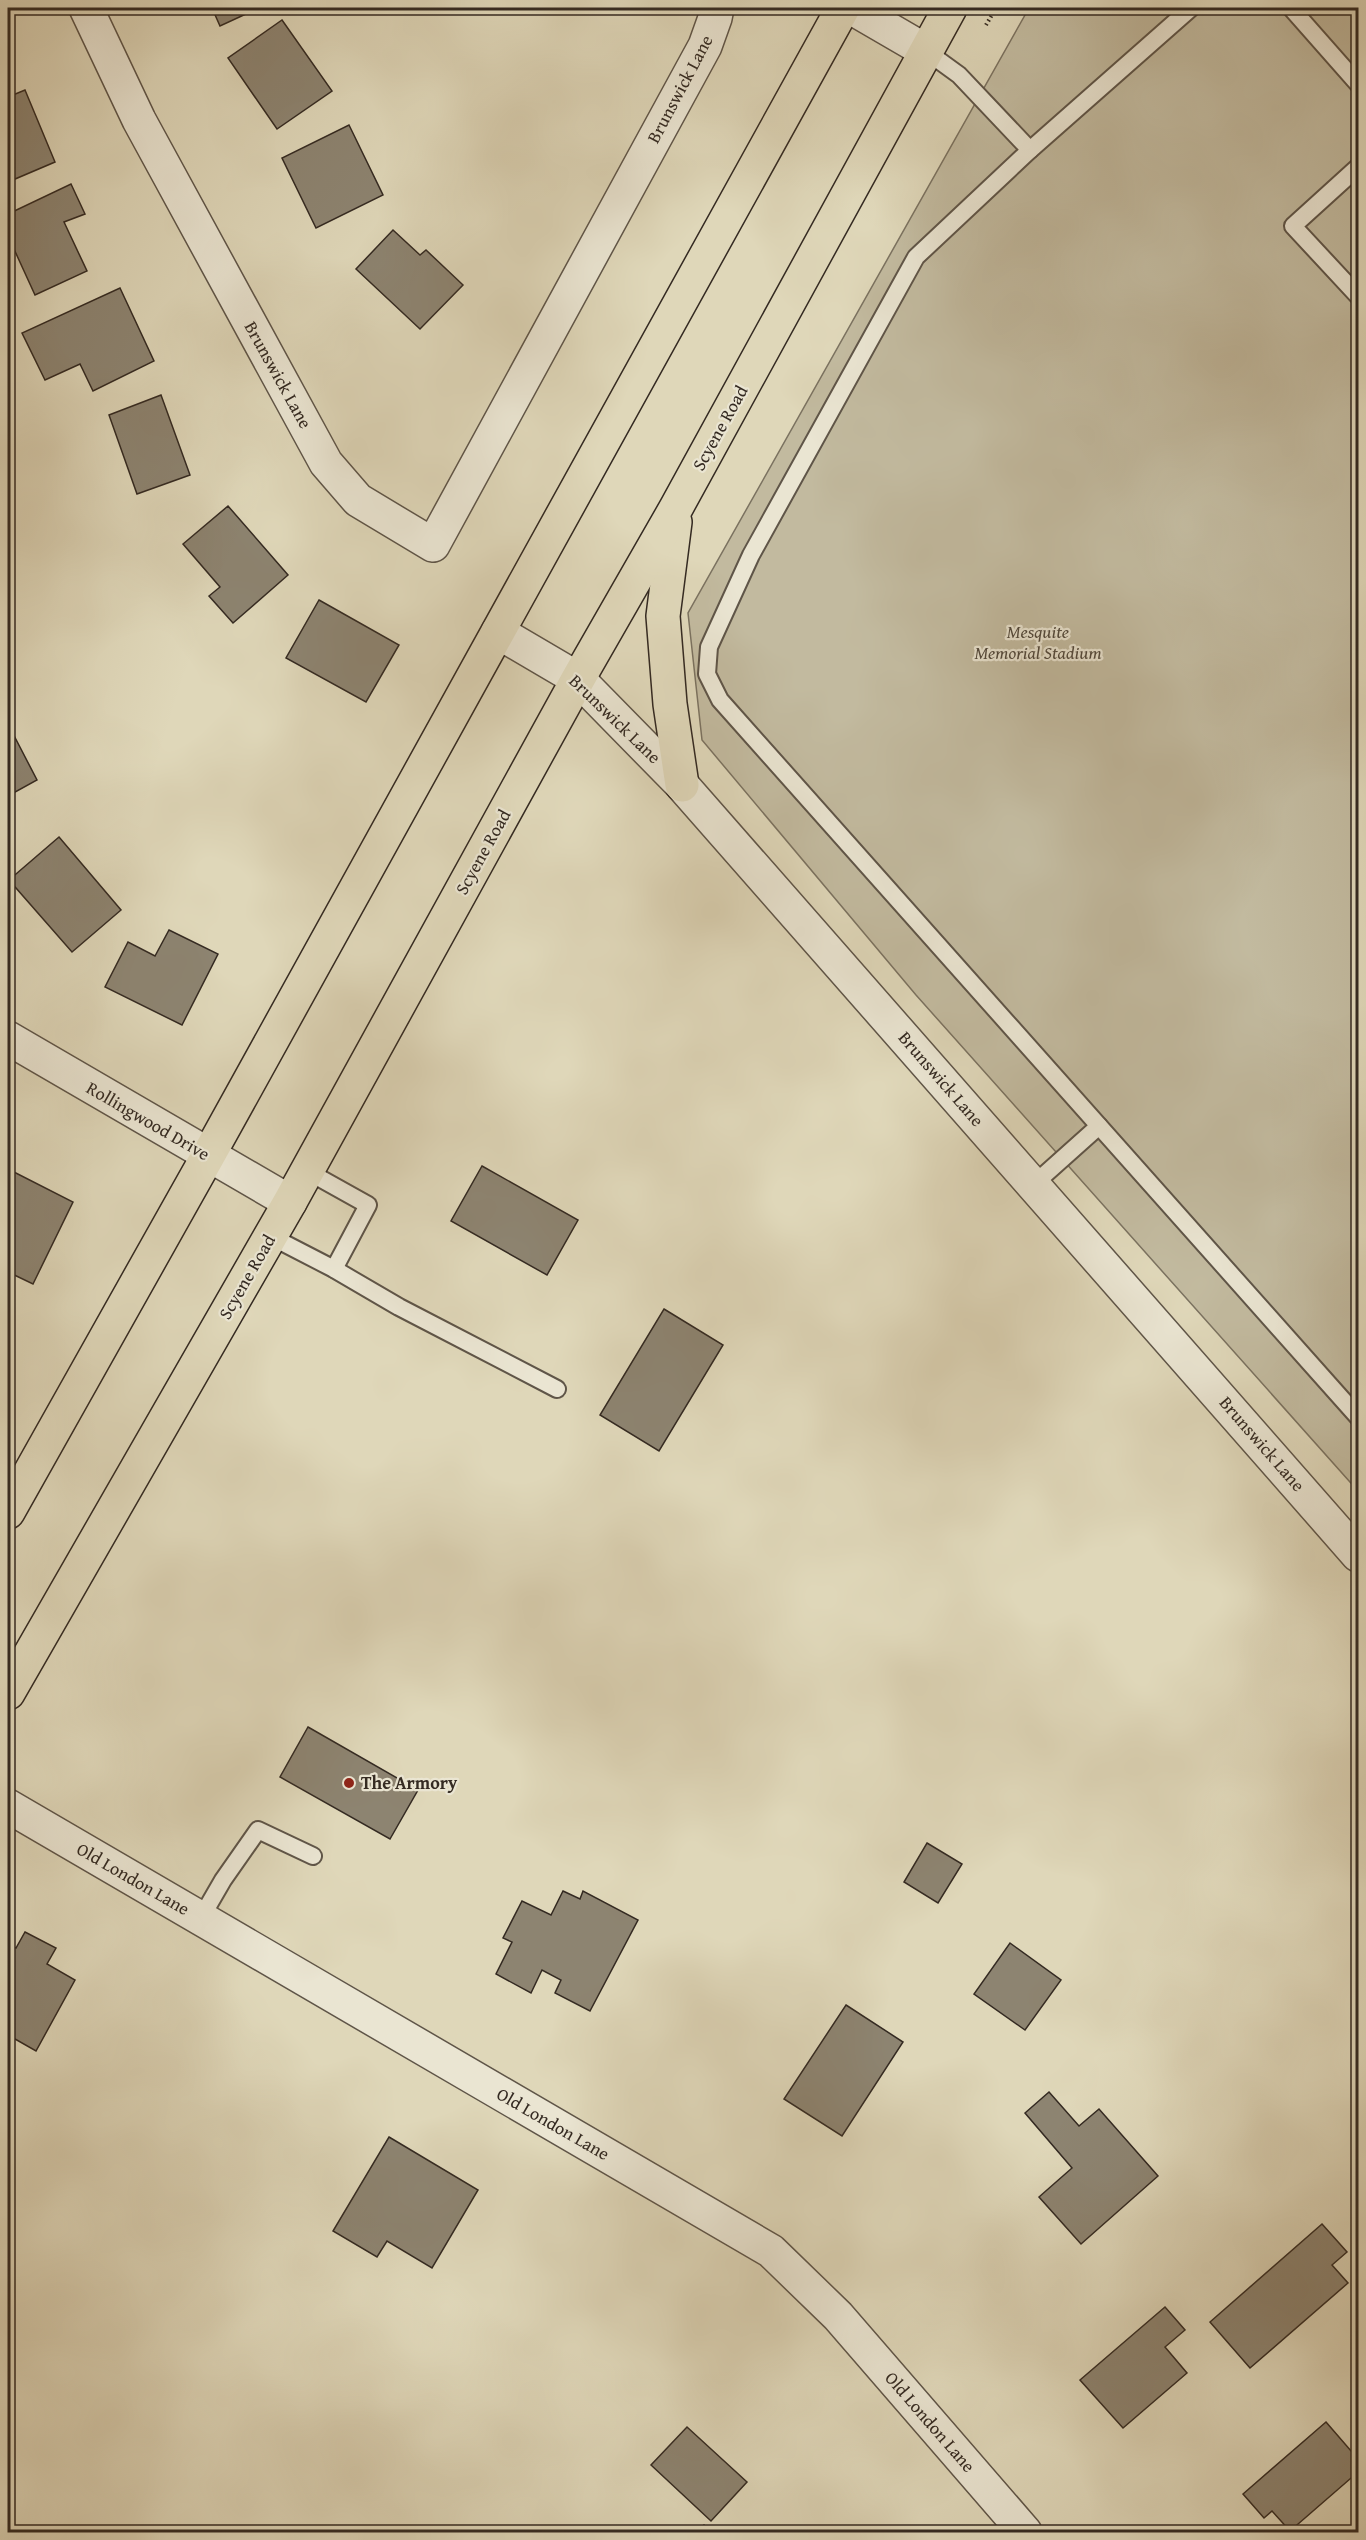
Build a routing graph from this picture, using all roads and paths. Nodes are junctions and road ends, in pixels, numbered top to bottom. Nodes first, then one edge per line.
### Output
1 (86, 8) edge
2 (717, 8) edge
3 (843, 8) edge
4 (852, 8) edge
5 (950, 8) edge
6 (1191, 8) edge
7 (1291, 8) edge
8 (926, 51) junction
9 (1359, 84) edge
10 (1030, 150) junction
11 (1359, 167) edge
12 (1359, 296) edge
13 (676, 508) junction
14 (498, 633) junction
15 (578, 679) junction
16 (682, 785) junction
17 (8, 1038) edge
18 (1100, 1126) junction
19 (208, 1156) junction
20 (307, 1171) junction
21 (1033, 1185) junction
22 (290, 1202) junction
23 (270, 1236) junction
24 (334, 1269) junction
25 (557, 1389) dead end
26 (1359, 1417) edge
27 (8, 1512) edge
28 (1359, 1555) edge
29 (8, 1693) edge
30 (8, 1806) edge
31 (313, 1856) dead end
32 (201, 1918) junction
33 (1025, 2532) edge

1 - 2 street, Brunswick Lane
3 - 14 main road
4 - 8 street
5 - 8 main road, Scyene Road
6 - 10 lane
7 - 9 lane
8 - 10 lane
8 - 13 main road, Scyene Road
10 - 18 lane
11 - 12 lane
13 - 15 main road, Scyene Road
13 - 16 main road
14 - 15 street, Brunswick Lane
14 - 19 main road
15 - 16 street, Brunswick Lane
15 - 20 main road, Scyene Road
16 - 21 street, Brunswick Lane
17 - 19 street, Rollingwood Drive
18 - 21 lane
18 - 26 lane
19 - 22 street, Rollingwood Drive
19 - 27 main road
20 - 22 main road, Scyene Road
20 - 24 lane
21 - 28 street, Brunswick Lane
22 - 23 main road, Scyene Road
23 - 24 lane
23 - 29 main road, Scyene Road
24 - 25 lane
30 - 32 street, Old London Lane
31 - 32 lane
32 - 33 street, Old London Lane

